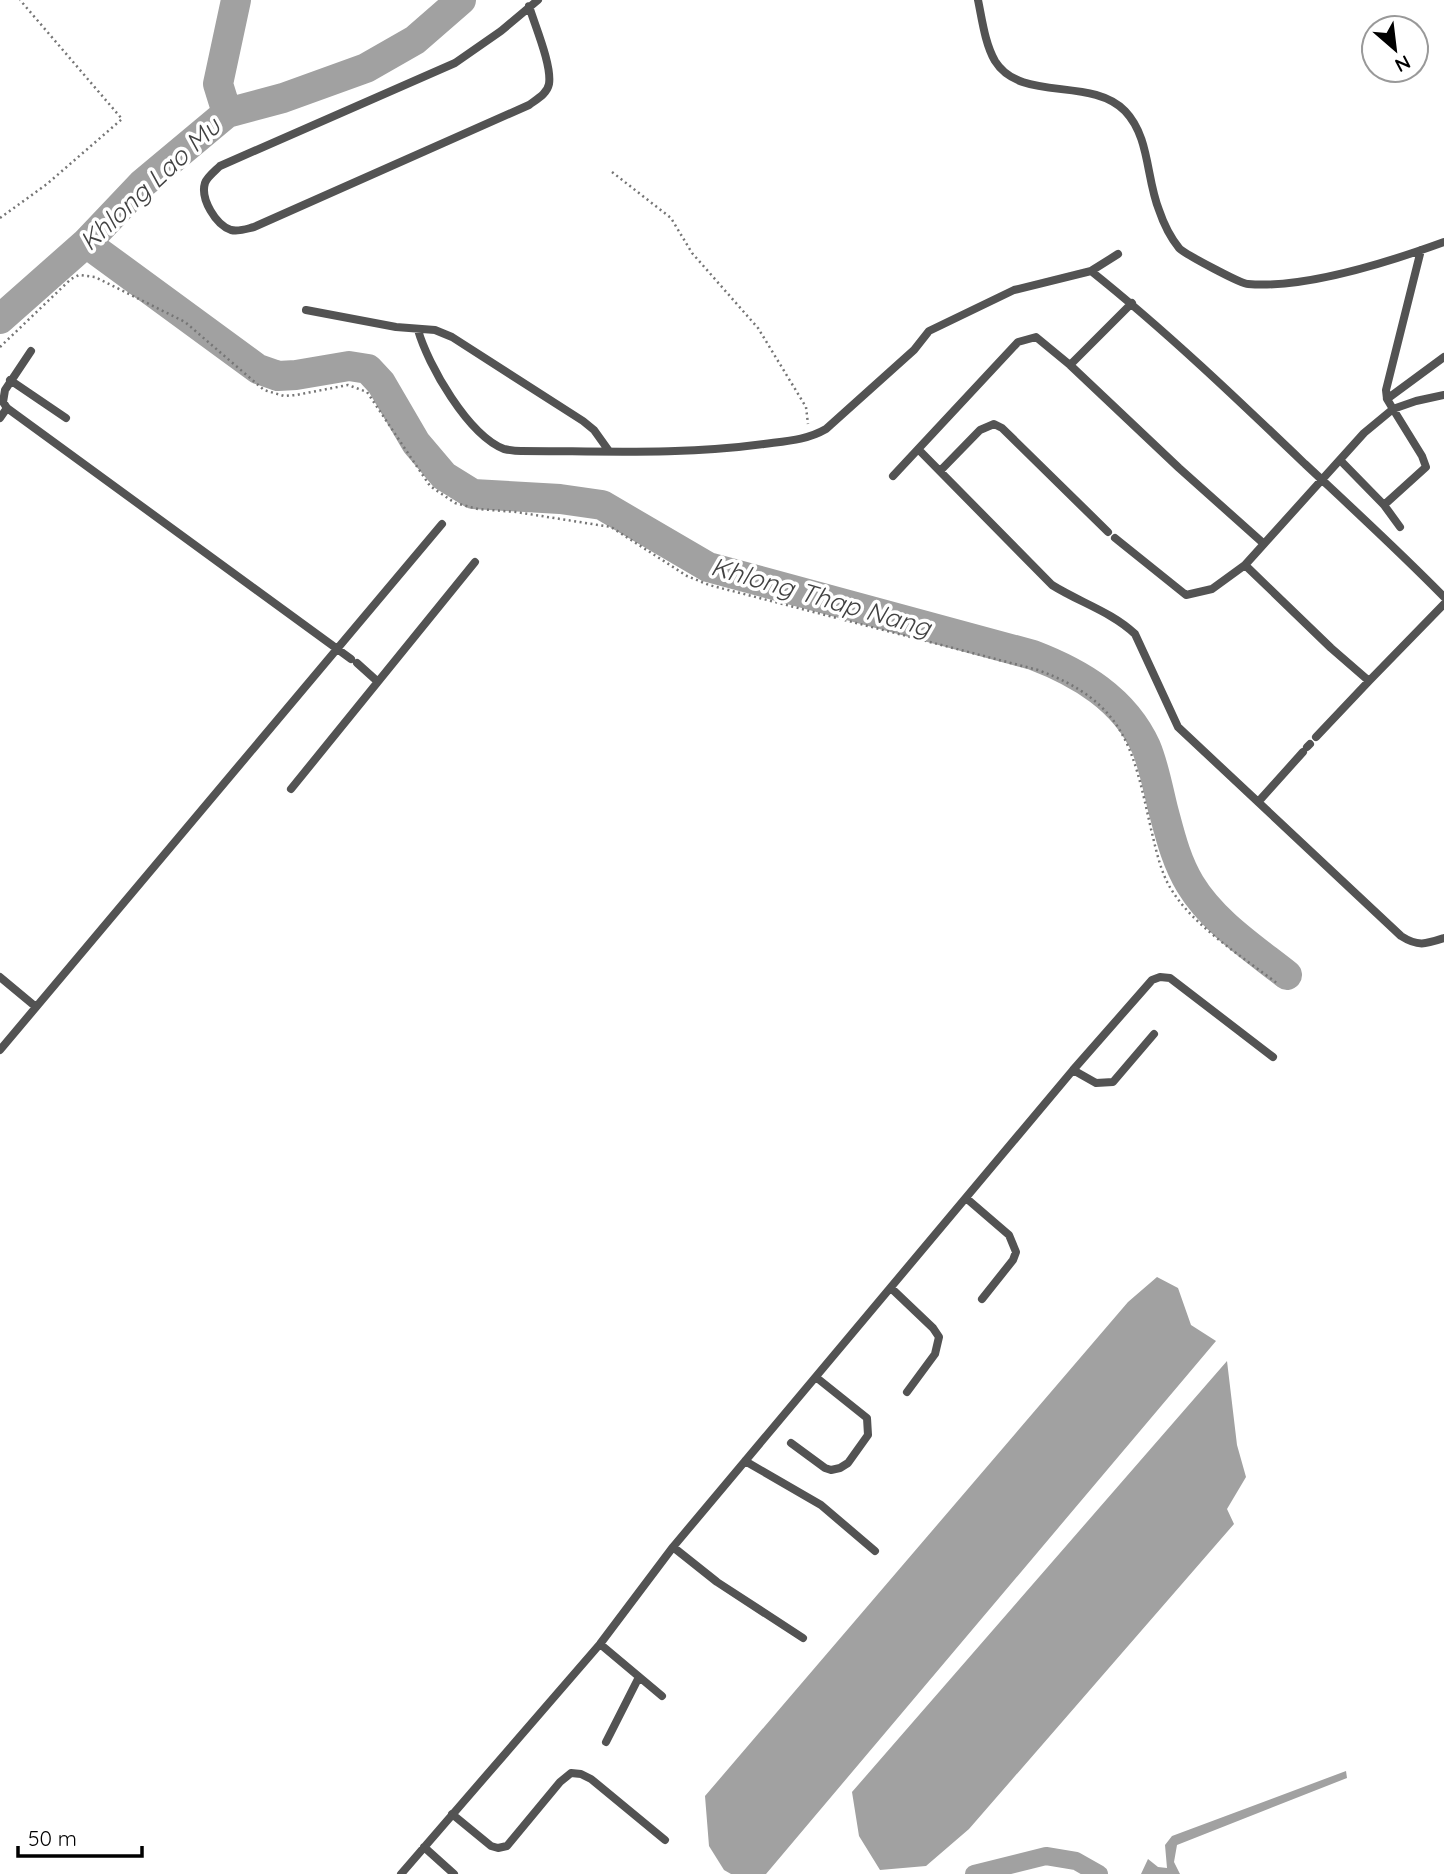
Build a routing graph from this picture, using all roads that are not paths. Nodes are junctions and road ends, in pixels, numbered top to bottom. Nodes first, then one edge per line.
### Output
1 (538, 0) edge
2 (978, 0) edge
3 (530, 6) junction
4 (1444, 242) edge
5 (1421, 250) junction
6 (1118, 254) dead end
7 (1091, 271) junction
8 (1132, 303) junction
9 (306, 310) dead end
10 (418, 330) junction
11 (31, 351) dead end
12 (1444, 357) edge
13 (1070, 365) junction
14 (10, 380) junction
15 (1444, 396) edge
16 (1387, 399) junction
17 (7, 408) junction
18 (1393, 409) junction
19 (0, 418) edge
20 (66, 418) dead end
21 (918, 449) junction
22 (609, 451) junction
23 (1340, 460) junction
24 (940, 471) junction
25 (892, 476) dead end
26 (1321, 479) junction
27 (1384, 505) junction
28 (442, 524) dead end
29 (1400, 527) dead end
30 (1263, 543) junction
31 (475, 562) dead end
32 (1245, 565) junction
33 (1444, 597) edge
34 (1444, 604) edge
35 (338, 648) junction
36 (377, 681) junction
37 (1370, 681) junction
38 (291, 789) dead end
39 (1259, 801) junction
40 (1444, 938) edge
41 (0, 977) edge
42 (36, 1007) junction
43 (1154, 1034) dead end
44 (0, 1050) edge
45 (1273, 1057) dead end
46 (1073, 1070) junction
47 (967, 1198) junction
48 (891, 1288) junction
49 (982, 1298) dead end
50 (817, 1378) junction
51 (906, 1392) dead end
52 (791, 1443) dead end
53 (745, 1461) junction
54 (673, 1547) junction
55 (875, 1551) dead end
56 (803, 1638) dead end
57 (600, 1644) junction
58 (639, 1677) junction
59 (662, 1696) dead end
60 (606, 1742) dead end
61 (452, 1814) junction
62 (665, 1840) dead end
63 (424, 1847) junction
64 (401, 1874) edge
65 (454, 1874) edge

1 - 3 lane
2 - 5 lane
3 - 3 lane
4 - 5 lane
5 - 16 lane
6 - 7 lane
7 - 8 lane
7 - 22 lane
8 - 13 lane
8 - 26 lane
9 - 10 lane
10 - 22 lane
10 - 22 lane
11 - 14 lane
12 - 16 lane
13 - 21 lane
13 - 30 lane
14 - 17 lane
14 - 20 lane
15 - 18 lane
16 - 18 lane
17 - 19 lane
17 - 35 lane
18 - 23 lane
18 - 27 lane
21 - 24 lane
21 - 25 lane
23 - 26 lane
23 - 27 lane
24 - 32 lane
24 - 39 lane
26 - 30 lane
26 - 33 lane
27 - 29 lane
28 - 35 lane
30 - 32 lane
31 - 36 lane
32 - 37 lane
34 - 37 lane
35 - 36 lane
35 - 42 lane
36 - 38 lane
37 - 39 lane
39 - 40 lane
41 - 42 lane
42 - 44 lane
43 - 46 lane
45 - 46 lane
46 - 47 lane
47 - 48 lane
47 - 49 lane
48 - 50 lane
48 - 51 lane
50 - 52 lane
50 - 53 lane
53 - 54 lane
53 - 55 lane
54 - 56 lane
54 - 57 lane
57 - 58 lane
57 - 61 lane
58 - 59 lane
58 - 60 lane
61 - 62 lane
61 - 63 lane
63 - 64 lane
63 - 65 lane

